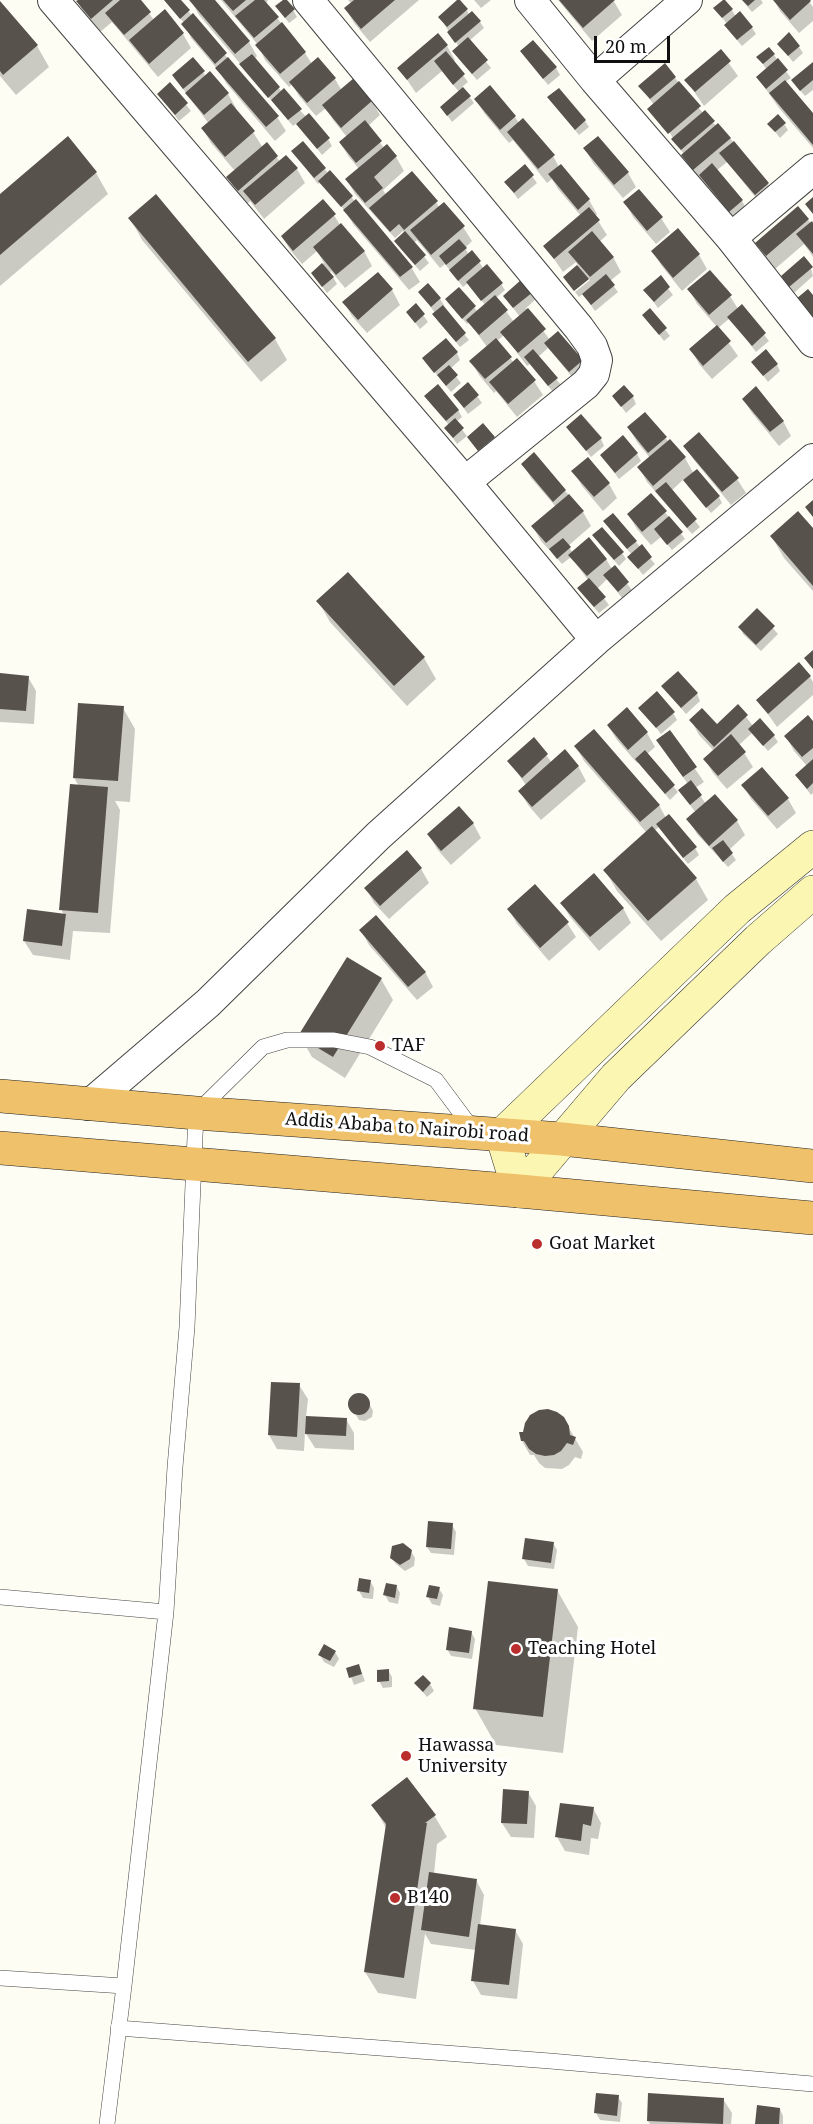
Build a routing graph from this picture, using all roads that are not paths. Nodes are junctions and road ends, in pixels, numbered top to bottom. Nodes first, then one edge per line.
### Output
1 (53, 0) edge
2 (308, 0) edge
3 (530, 0) edge
4 (687, 0) edge
5 (595, 80) junction
6 (813, 169) edge
7 (732, 238) junction
8 (813, 342) edge
9 (813, 459) edge
10 (465, 482) junction
11 (596, 640) junction
12 (813, 847) edge
13 (813, 892) edge
14 (737, 909) junction
15 (758, 940) junction
16 (0, 1096) edge
17 (89, 1105) junction
18 (196, 1113) junction
19 (488, 1133) junction
20 (562, 1139) junction
21 (0, 1148) edge
22 (194, 1165) junction
23 (813, 1166) edge
24 (519, 1191) junction
25 (813, 1218) edge
26 (0, 1597) edge
27 (166, 1612) junction
28 (0, 1977) edge
29 (124, 1986) junction
30 (118, 2028) junction
31 (813, 2084) edge
32 (106, 2124) edge

1 - 10 street
2 - 10 street
3 - 5 street
4 - 5 street
5 - 7 street
6 - 7 street
7 - 8 street
9 - 11 street
10 - 11 street
11 - 17 street
12 - 14 main road
13 - 15 main road
14 - 15 main road
14 - 19 main road
15 - 20 main road
16 - 17 highway, Addis Ababa to Nairobi road
17 - 18 highway, Addis Ababa to Nairobi road
18 - 19 highway, Addis Ababa to Nairobi road
18 - 19 lane
18 - 22 lane
19 - 20 highway, Addis Ababa to Nairobi road
19 - 24 main road
20 - 23 highway, Addis Ababa to Nairobi road
20 - 24 main road
21 - 22 highway
22 - 24 highway
22 - 27 lane
24 - 25 highway
26 - 27 lane
27 - 29 lane
28 - 29 lane
29 - 30 lane
30 - 31 lane
30 - 32 lane

